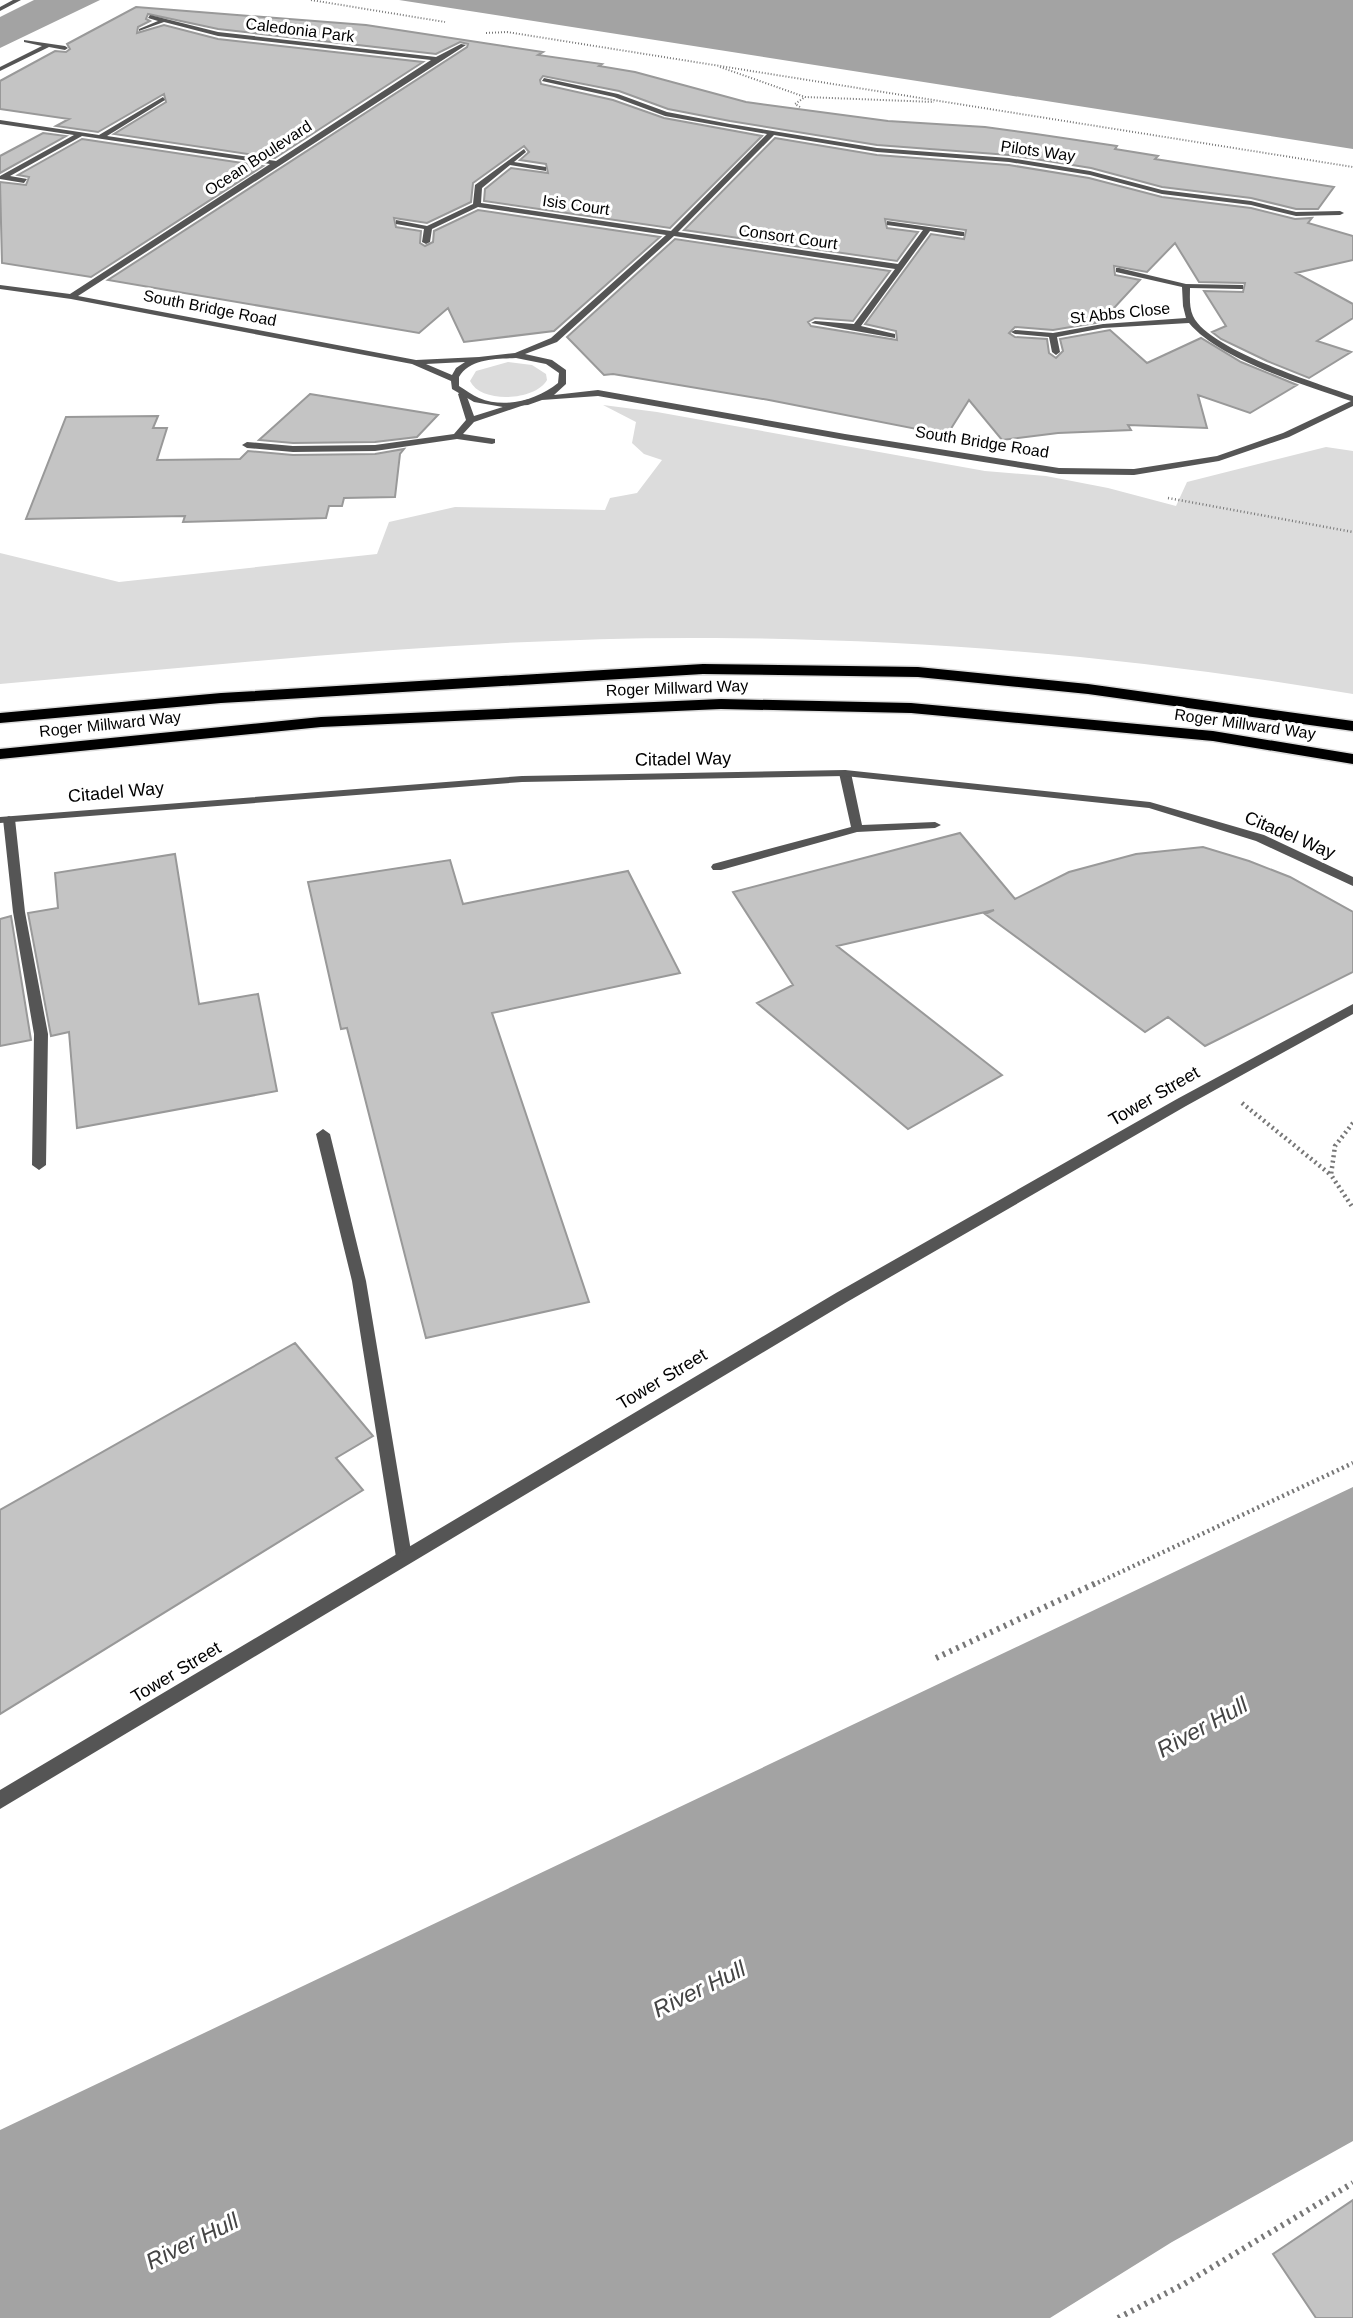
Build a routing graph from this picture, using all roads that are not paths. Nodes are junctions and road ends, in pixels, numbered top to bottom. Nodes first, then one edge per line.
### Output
1 (18, 0) edge
2 (0, 9) edge
3 (150, 17) dead end
4 (161, 22) junction
5 (141, 30) dead end
6 (26, 41) dead end
7 (48, 45) junction
8 (463, 45) dead end
9 (65, 48) dead end
10 (437, 59) junction
11 (0, 69) edge
12 (544, 80) dead end
13 (163, 99) dead end
14 (0, 122) edge
15 (773, 132) junction
16 (81, 134) junction
17 (100, 137) junction
18 (524, 151) dead end
19 (276, 163) junction
20 (508, 163) junction
21 (543, 169) dead end
22 (24, 181) dead end
23 (477, 205) junction
24 (1339, 213) dead end
25 (1296, 214) junction
26 (399, 222) dead end
27 (890, 223) dead end
28 (1285, 225) dead end
29 (428, 228) junction
30 (927, 230) junction
31 (672, 234) junction
32 (961, 234) dead end
33 (426, 242) dead end
34 (900, 267) junction
35 (1119, 270) dead end
36 (1186, 286) junction
37 (0, 287) edge
38 (1240, 287) dead end
39 (71, 297) junction
40 (1191, 320) junction
41 (815, 323) dead end
42 (856, 327) junction
43 (1014, 332) dead end
44 (1052, 335) junction
45 (892, 336) dead end
46 (1056, 352) dead end
47 (516, 355) junction
48 (558, 358) junction
49 (481, 359) junction
50 (414, 362) junction
51 (453, 379) junction
52 (576, 381) dead end
53 (587, 387) dead end
54 (598, 393) junction
55 (462, 394) junction
56 (545, 398) junction
57 (1353, 401) edge
58 (529, 402) junction
59 (471, 420) junction
60 (457, 436) junction
61 (492, 441) dead end
62 (247, 445) dead end
63 (0, 718) edge
64 (1353, 726) edge
65 (0, 754) edge
66 (1353, 759) edge
67 (845, 774) junction
68 (4, 820) edge
69 (935, 825) dead end
70 (857, 829) junction
71 (717, 866) dead end
72 (1353, 882) edge
73 (1353, 1008) edge
74 (323, 1134) dead end
75 (39, 1164) dead end
76 (404, 1557) junction
77 (0, 1800) edge

1 - 2 street
3 - 4 street, Caledonia Park
4 - 5 street
4 - 10 street, Caledonia Park
6 - 7 street
7 - 9 street
7 - 11 street
8 - 10 street, Ocean Boulevard
10 - 19 street, Ocean Boulevard
12 - 15 street, Pilots Way
13 - 17 street
14 - 16 street
15 - 25 street, Pilots Way
15 - 31 street
16 - 17 street
16 - 22 street
17 - 19 street
18 - 20 street
19 - 39 street, Ocean Boulevard
20 - 21 street, Isis Court
20 - 23 street
23 - 29 street
23 - 31 street, Isis Court
24 - 25 street, Pilots Way
25 - 28 street
26 - 29 street
27 - 30 street
29 - 33 street
30 - 32 street
30 - 34 street
31 - 34 street, Consort Court
31 - 48 street
34 - 42 street
35 - 36 street, St Abbs Close
36 - 38 street, St Abbs Close
36 - 40 street, St Abbs Close
37 - 39 street, South Bridge Road
39 - 50 street, South Bridge Road
40 - 44 street, St Abbs Close
40 - 57 street, St Abbs Close
41 - 42 street
42 - 45 street
43 - 44 street, St Abbs Close
44 - 46 street, St Abbs Close
47 - 48 street
47 - 48 street
47 - 49 street, South Bridge Road
48 - 52 street
48 - 56 street
49 - 50 street, South Bridge Road
49 - 51 street
50 - 51 street, South Bridge Road
51 - 55 street
53 - 54 street, South Bridge Road
54 - 56 street, South Bridge Road
54 - 57 street, South Bridge Road
55 - 58 street
55 - 59 street
56 - 58 street, South Bridge Road
58 - 59 street
59 - 60 street
60 - 61 street
60 - 62 street
63 - 64 highway, Roger Millward Way
65 - 66 highway, Roger Millward Way
67 - 68 street, Citadel Way
67 - 70 street
67 - 72 street, Citadel Way
68 - 75 street
69 - 70 street
70 - 71 street
73 - 76 street, Tower Street
74 - 76 street
76 - 77 street, Tower Street

